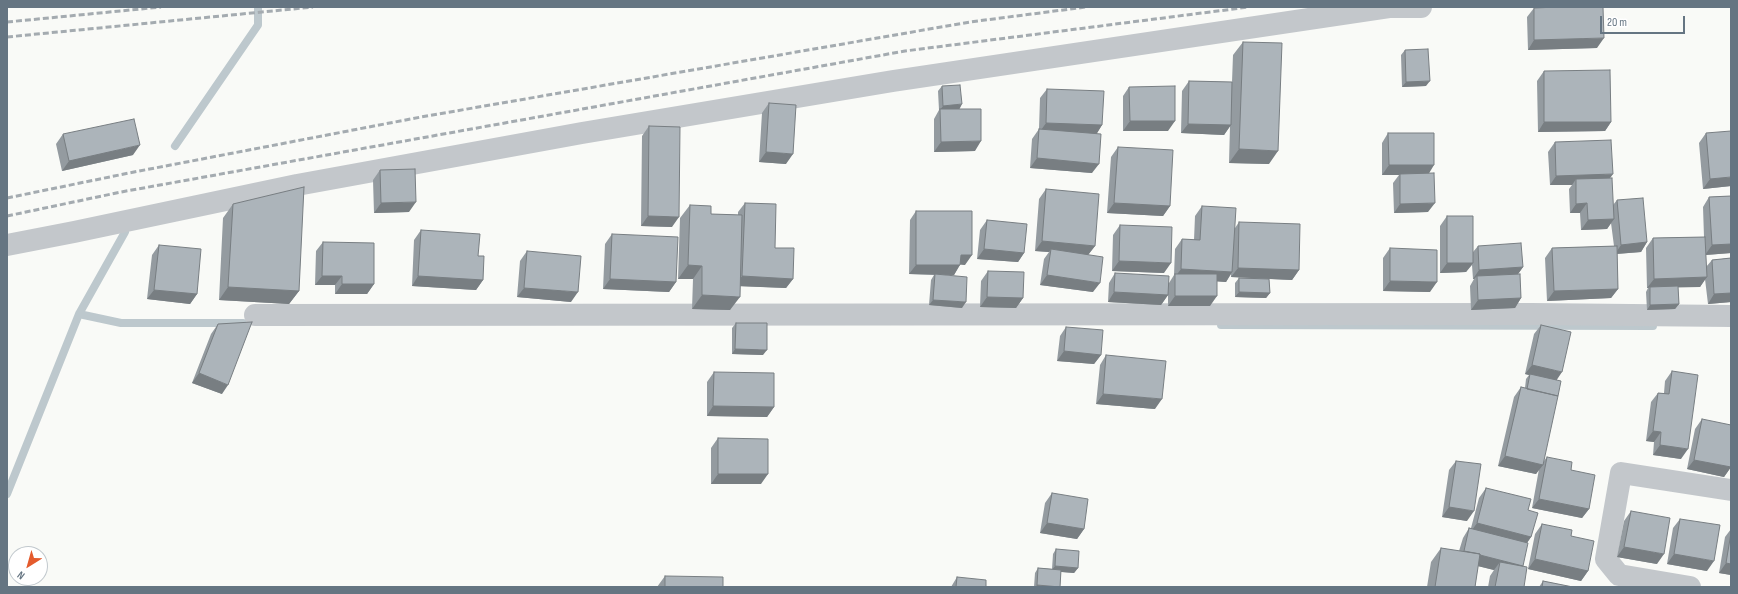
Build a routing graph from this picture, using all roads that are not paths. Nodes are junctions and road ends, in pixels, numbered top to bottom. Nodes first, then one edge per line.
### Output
1 (1421, 7) edge
2 (7, 245) edge
3 (255, 315) dead end
4 (1731, 316) edge
5 (1731, 490) edge
6 (1690, 587) edge

1 - 2 street
3 - 4 street
5 - 6 street

